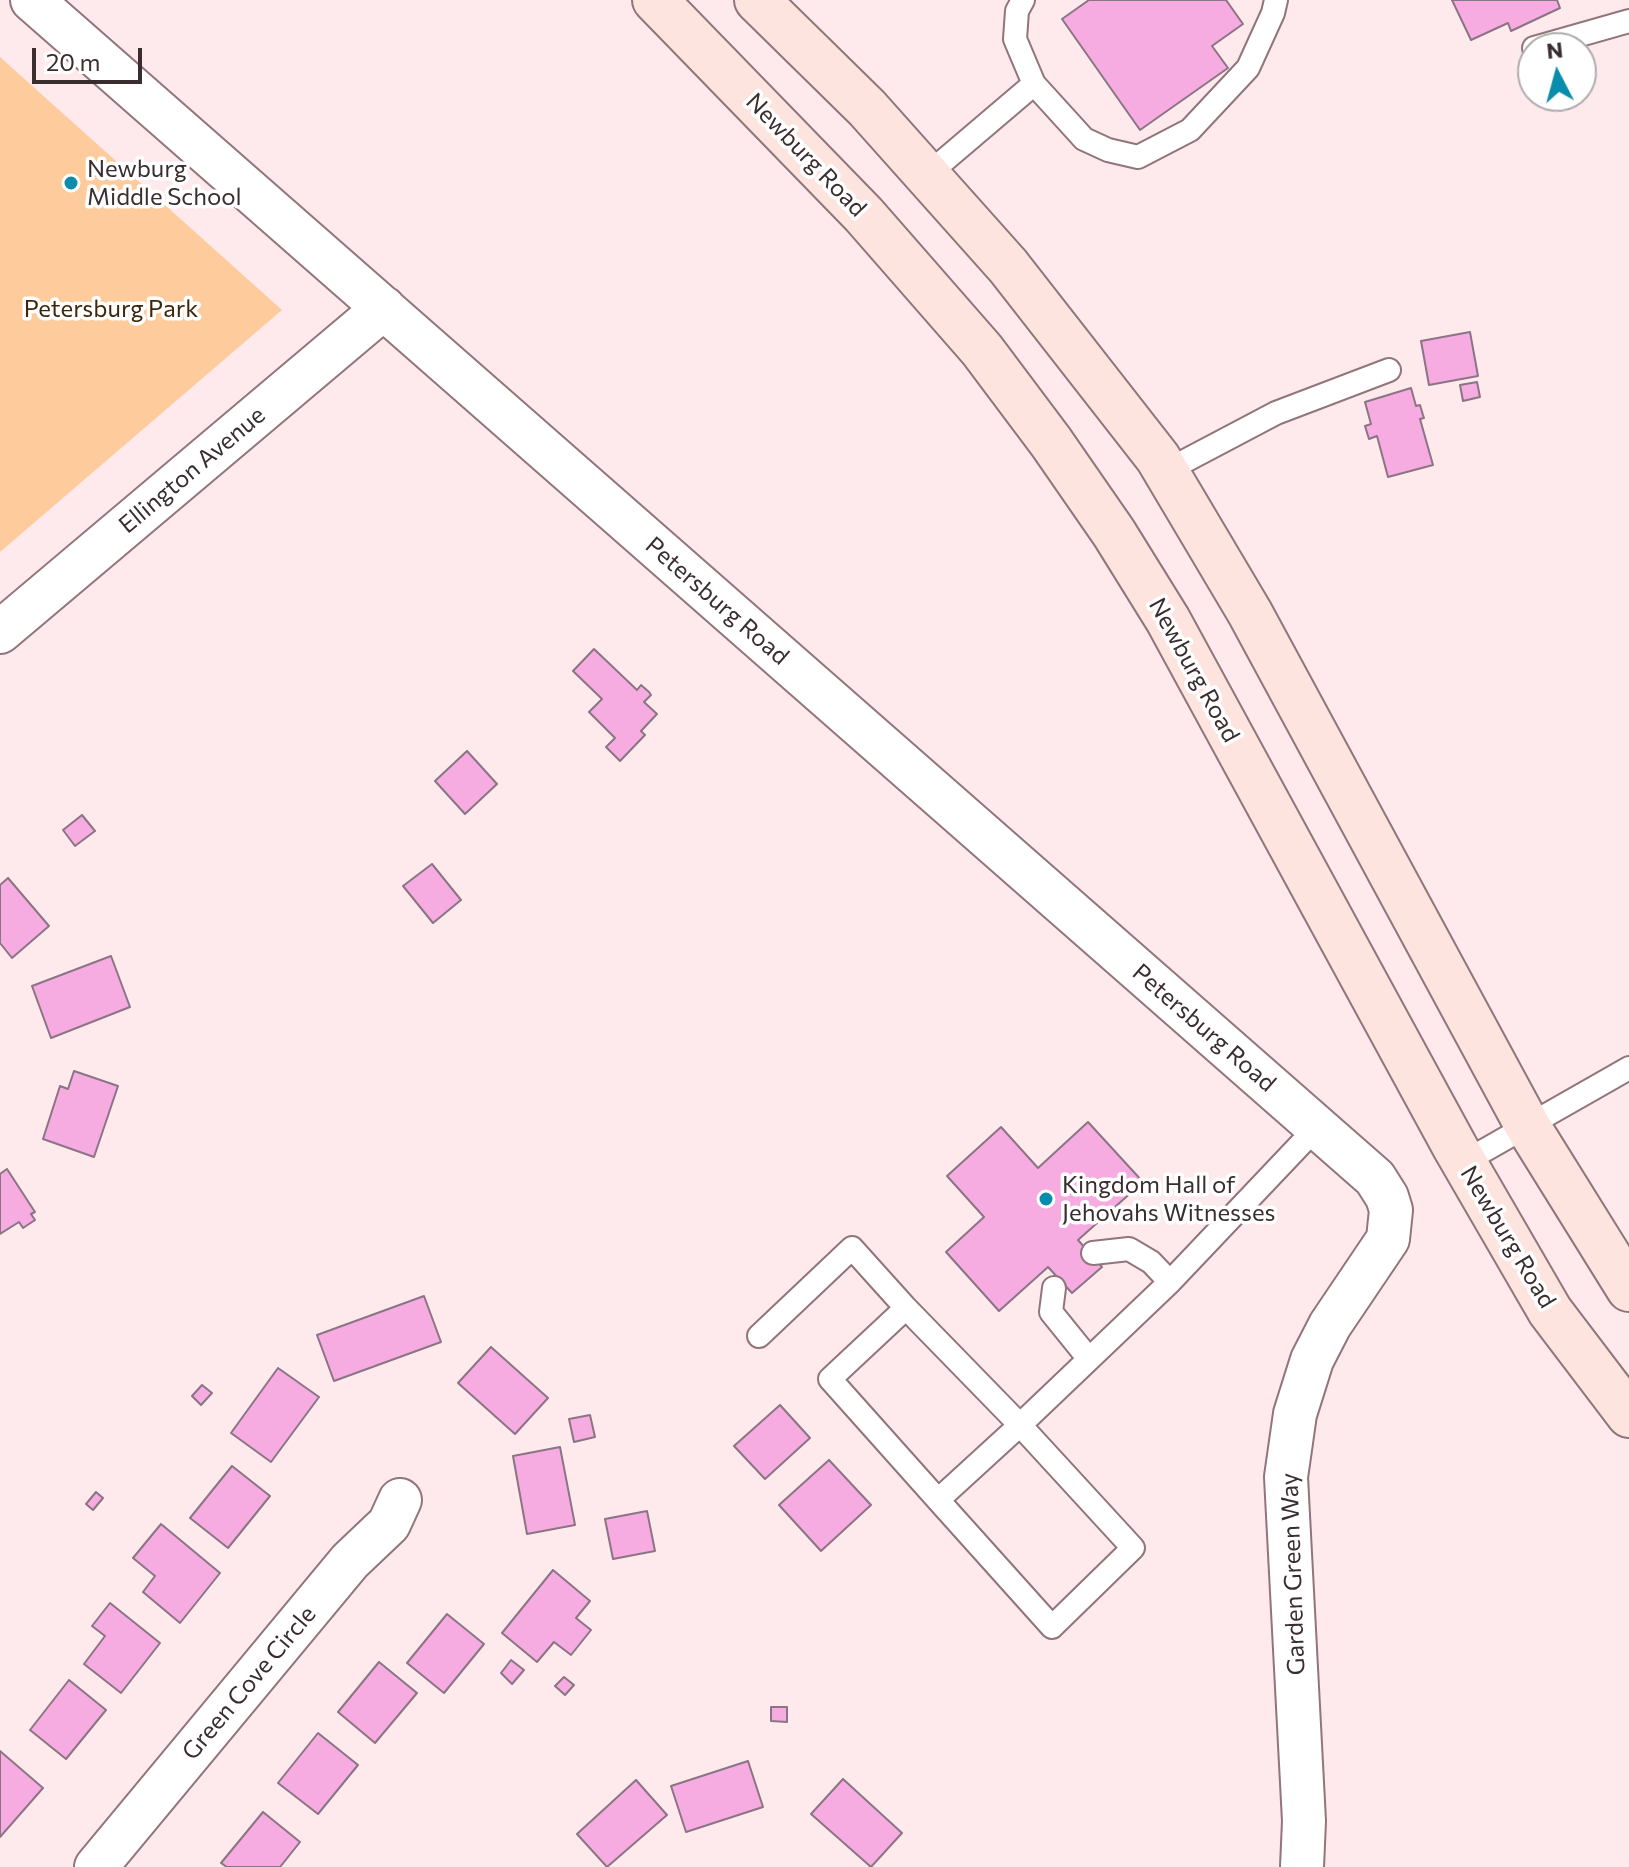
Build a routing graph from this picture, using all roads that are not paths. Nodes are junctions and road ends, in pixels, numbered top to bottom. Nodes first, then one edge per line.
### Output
1 (32, 0) edge
2 (655, 0) edge
3 (757, 0) edge
4 (1023, 0) edge
5 (1276, 0) edge
6 (1629, 21) edge
7 (1591, 32) edge
8 (1034, 84) junction
9 (927, 175) junction
10 (384, 308) junction
11 (1389, 370) dead end
12 (1166, 471) junction
13 (0, 632) edge
14 (1629, 1068) edge
15 (1527, 1125) junction
16 (1317, 1127) junction
17 (1464, 1162) junction
18 (1391, 1210) joint
19 (1093, 1253) dead end
20 (1170, 1282) junction
21 (1054, 1288) dead end
22 (1629, 1289) edge
23 (906, 1308) junction
24 (759, 1336) dead end
25 (1089, 1359) junction
26 (1629, 1415) edge
27 (1020, 1425) junction
28 (400, 1500) dead end
29 (938, 1500) junction
30 (96, 1867) edge
31 (1302, 1867) edge

1 - 10 street, Petersburg Road
2 - 17 main road, Newburg Road
3 - 9 main road
4 - 8 lane
5 - 8 lane
6 - 7 lane
8 - 9 lane
9 - 12 main road
10 - 13 street, Ellington Avenue
10 - 16 street, Petersburg Road
11 - 12 lane
12 - 15 main road
14 - 15 lane
15 - 17 lane
15 - 22 main road
16 - 18 street, Petersburg Road
16 - 20 lane
17 - 26 main road, Newburg Road
18 - 31 street, Garden Green Way
19 - 20 lane
20 - 25 lane
21 - 25 lane
23 - 24 lane
23 - 27 lane
23 - 29 lane
25 - 27 lane
27 - 29 lane
27 - 29 lane
28 - 30 street, Green Cove Circle

